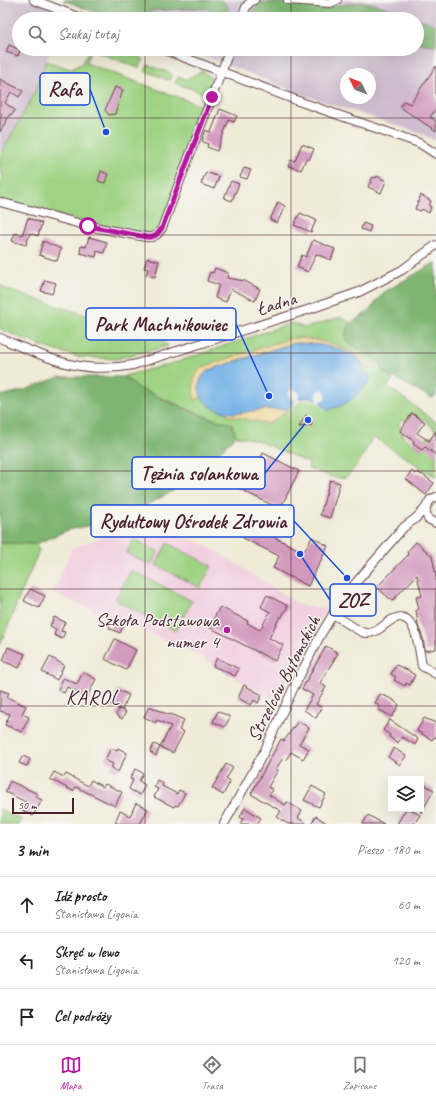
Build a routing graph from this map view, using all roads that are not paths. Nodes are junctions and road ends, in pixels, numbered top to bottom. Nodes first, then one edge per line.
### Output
1 (34, 0) edge
2 (254, 0) edge
3 (288, 0) edge
4 (337, 0) edge
5 (65, 12) edge
6 (244, 12) edge
7 (181, 56) edge
8 (227, 56) edge
9 (221, 71) junction
10 (436, 154) edge
11 (0, 202) edge
12 (436, 245) edge
13 (0, 338) edge
14 (436, 497) edge
15 (425, 509) junction
16 (415, 519) junction
17 (434, 522) edge
18 (333, 614) junction
19 (436, 674) edge
20 (224, 824) edge

1 - 5 street
2 - 6 street
3 - 4 street
7 - 9 street
8 - 9 street
9 - 10 street
9 - 11 street
12 - 13 street, Ładna
14 - 15 street, Strzelców Bytomskich
15 - 16 street, Strzelców Bytomskich
15 - 17 street
16 - 17 street
16 - 18 street, Strzelców Bytomskich
18 - 19 street
18 - 20 street, Strzelców Bytomskich

